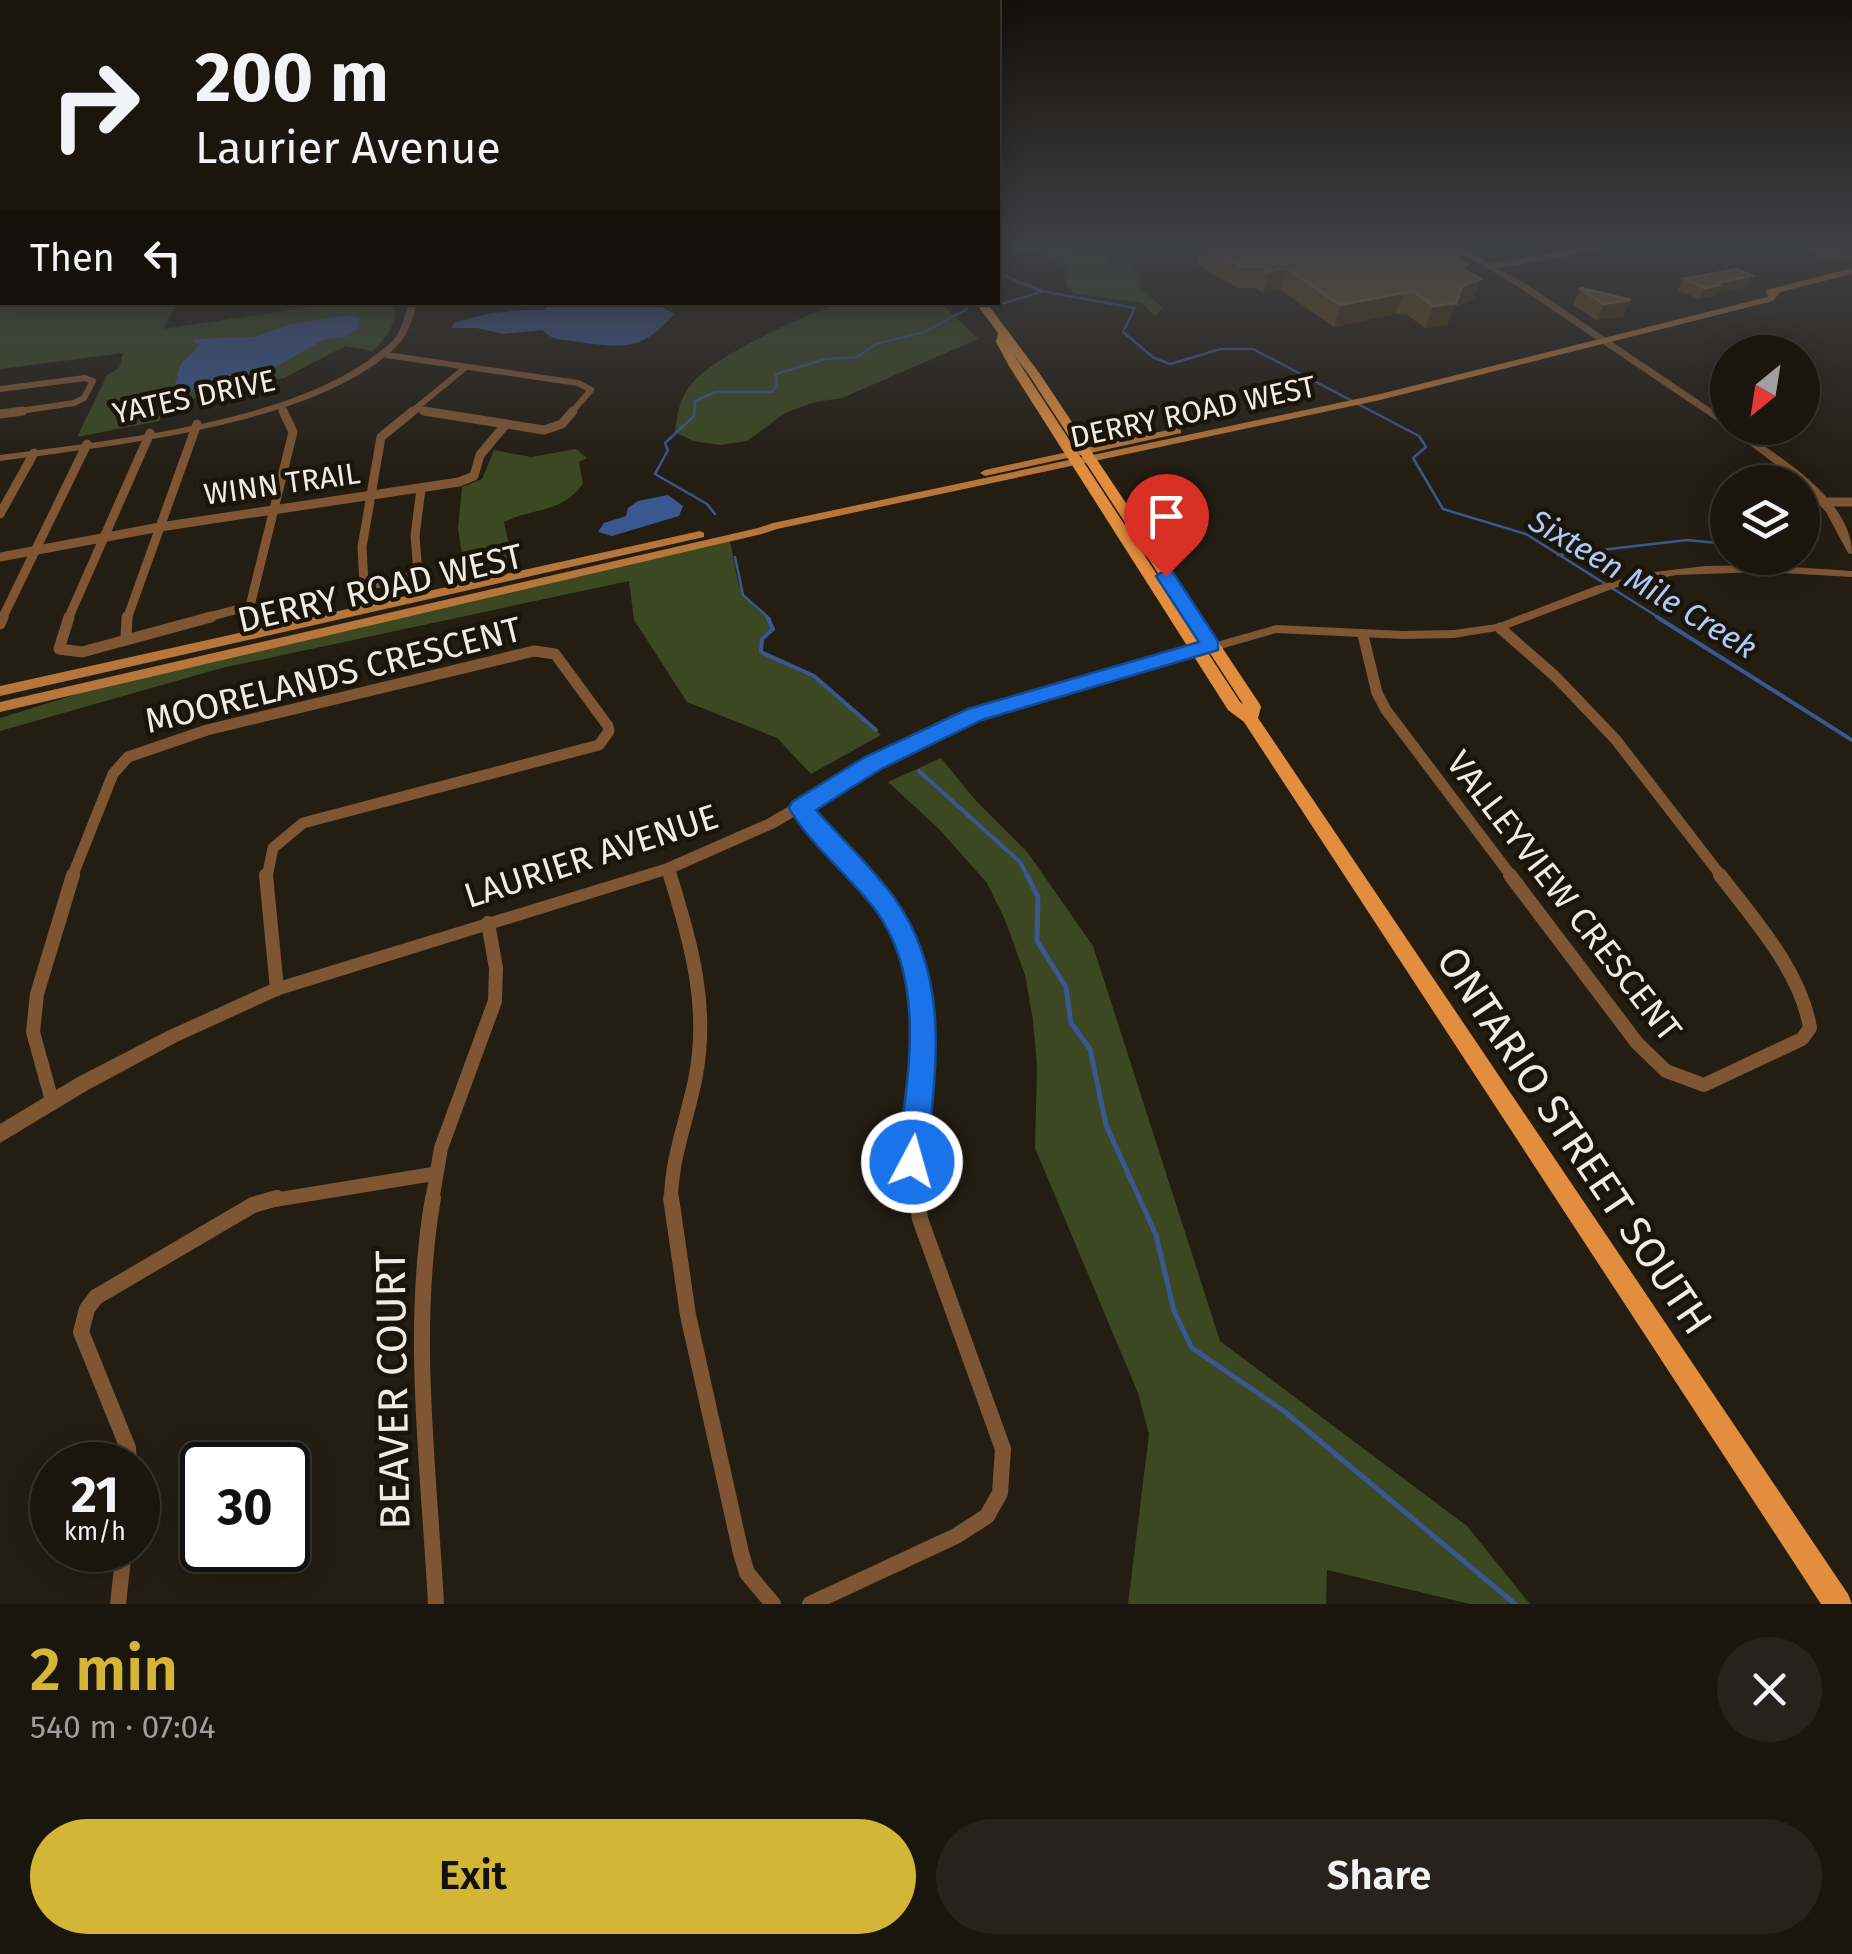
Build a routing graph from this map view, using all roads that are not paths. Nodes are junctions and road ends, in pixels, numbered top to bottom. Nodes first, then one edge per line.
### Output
1 (409, 322) edge
2 (993, 322) edge
3 (1576, 322) edge
4 (1651, 322) edge
5 (1683, 322) edge
6 (1596, 335) junction
7 (1605, 343) junction
8 (386, 355) junction
9 (465, 368) junction
10 (0, 389) edge
11 (280, 408) junction
12 (415, 408) junction
13 (1710, 413) edge
14 (0, 414) edge
15 (197, 424) junction
16 (506, 424) junction
17 (150, 433) junction
18 (87, 444) junction
19 (1757, 445) edge
20 (34, 453) junction
21 (1081, 457) junction
22 (0, 458) edge
23 (421, 489) junction
24 (373, 496) junction
25 (1827, 502) junction
26 (1852, 502) edge
27 (274, 510) junction
28 (0, 514) edge
29 (773, 526) junction
30 (160, 527) junction
31 (106, 536) junction
32 (35, 550) junction
33 (1852, 551) edge
34 (0, 556) edge
35 (1852, 574) edge
36 (0, 624) edge
37 (1500, 628) junction
38 (1362, 635) junction
39 (126, 637) junction
40 (1204, 648) junction
41 (0, 691) edge
42 (0, 707) edge
43 (800, 808) junction
44 (668, 869) junction
45 (488, 923) junction
46 (278, 989) junction
47 (52, 1101) junction
48 (0, 1134) edge
49 (434, 1174) junction
50 (126, 1442) edge
51 (122, 1572) edge
52 (118, 1604) edge
53 (436, 1604) edge
54 (773, 1604) edge
55 (810, 1604) edge
56 (1838, 1604) edge

1 - 8 street, YATES DRIVE
2 - 21 main road, ONTARIO STREET SOUTH
3 - 6 street
4 - 6 main road, DERRY ROAD WEST
5 - 7 main road, DERRY ROAD WEST
6 - 7 street
6 - 21 main road, DERRY ROAD WEST
7 - 13 street
7 - 21 main road, DERRY ROAD WEST
8 - 9 street
8 - 11 street, YATES DRIVE
9 - 12 street
9 - 16 street
10 - 14 street
11 - 15 street, YATES DRIVE
11 - 27 street
12 - 16 street
12 - 24 street
15 - 17 street, YATES DRIVE
15 - 30 street
16 - 23 street, WINN TRAIL
17 - 18 street, YATES DRIVE
17 - 31 street
18 - 20 street, YATES DRIVE
18 - 32 street
19 - 25 street
20 - 22 street, YATES DRIVE
20 - 28 street
21 - 29 main road, DERRY ROAD WEST
21 - 40 main road, ONTARIO STREET SOUTH
23 - 24 street, WINN TRAIL
23 - 24 street
24 - 27 street, WINN TRAIL
25 - 26 street
25 - 33 street
27 - 30 street, WINN TRAIL
27 - 39 street
29 - 41 main road, DERRY ROAD WEST
29 - 42 main road, DERRY ROAD WEST
30 - 31 street, WINN TRAIL
30 - 39 street
31 - 32 street, WINN TRAIL
31 - 39 street
32 - 34 street, WINN TRAIL
32 - 36 street
35 - 37 street, LAURIER AVENUE
37 - 38 street, LAURIER AVENUE
37 - 38 street, VALLEYVIEW CRESCENT
38 - 40 street, LAURIER AVENUE
40 - 43 street, LAURIER AVENUE
40 - 56 main road, ONTARIO STREET SOUTH
43 - 44 street, LAURIER AVENUE
43 - 55 street
44 - 45 street, LAURIER AVENUE
44 - 54 street
45 - 46 street, LAURIER AVENUE
45 - 49 street, BEAVER COURT
46 - 47 street, LAURIER AVENUE
46 - 47 street, MOORELANDS CRESCENT
47 - 48 street, LAURIER AVENUE
49 - 50 street
49 - 53 street, BEAVER COURT
51 - 52 street

